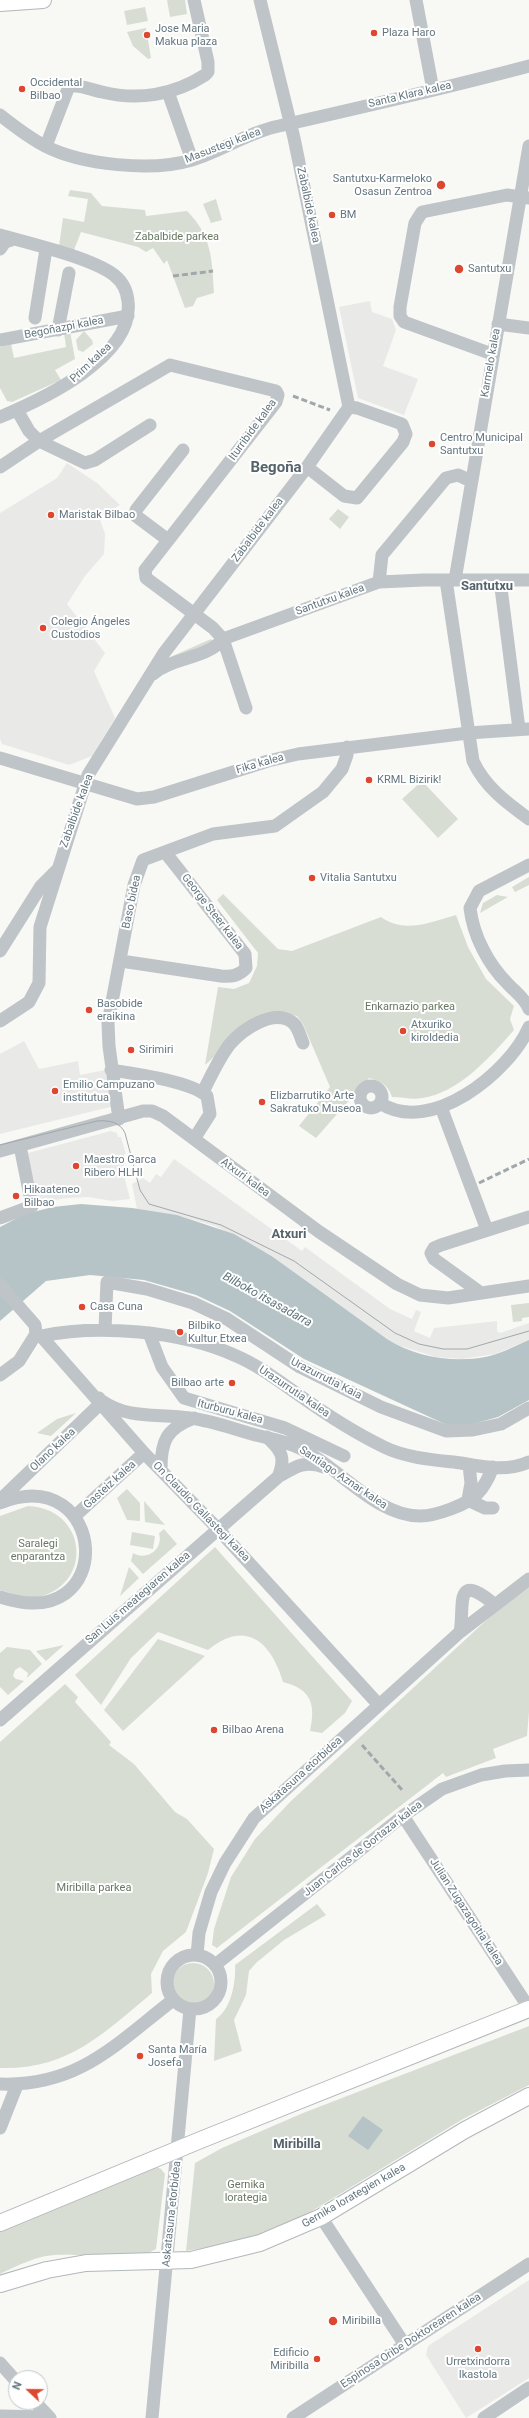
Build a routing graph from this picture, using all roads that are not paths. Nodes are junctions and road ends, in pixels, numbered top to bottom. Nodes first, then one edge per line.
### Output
1 (43, 0) edge
2 (194, 0) edge
3 (260, 0) edge
4 (416, 0) edge
5 (0, 3) edge
6 (529, 66) edge
7 (434, 90) junction
8 (168, 92) junction
9 (0, 115) edge
10 (290, 124) junction
11 (46, 146) junction
12 (528, 152) edge
13 (192, 160) junction
14 (524, 198) edge
15 (0, 242) edge
16 (46, 249) junction
17 (69, 273) dead end
18 (128, 316) junction
19 (35, 318) dead end
20 (498, 324) junction
21 (529, 328) edge
22 (58, 330) junction
23 (0, 340) edge
24 (492, 354) junction
25 (349, 407) junction
26 (5, 412) edge
27 (150, 425) dead end
28 (39, 441) junction
29 (183, 450) dead end
30 (0, 467) edge
31 (307, 467) junction
32 (471, 481) junction
33 (168, 540) junction
34 (451, 580) junction
35 (500, 580) junction
36 (529, 580) edge
37 (378, 582) junction
38 (194, 614) junction
39 (223, 639) junction
40 (147, 680) junction
41 (246, 708) dead end
42 (524, 729) edge
43 (468, 733) junction
44 (347, 747) junction
45 (0, 758) edge
46 (86, 783) junction
47 (529, 819) edge
48 (165, 852) junction
49 (529, 865) edge
50 (57, 870) junction
51 (0, 951) edge
52 (121, 961) junction
53 (529, 1008) edge
54 (0, 1021) edge
55 (529, 1027) edge
56 (303, 1043) dead end
57 (111, 1070) junction
58 (203, 1092) junction
59 (380, 1103) dead end
60 (441, 1107) junction
61 (119, 1119) junction
62 (194, 1139) junction
63 (20, 1146) junction
64 (0, 1151) edge
65 (0, 1218) edge
66 (529, 1218) edge
67 (487, 1230) junction
68 (0, 1285) edge
69 (529, 1286) edge
70 (481, 1293) junction
71 (105, 1329) junction
72 (149, 1333) junction
73 (39, 1335) junction
74 (0, 1374) edge
75 (97, 1398) junction
76 (529, 1408) edge
77 (194, 1418) junction
78 (268, 1437) junction
79 (144, 1453) junction
80 (344, 1456) dead end
81 (529, 1462) edge
82 (481, 1466) junction
83 (161, 1470) junction
84 (332, 1470) junction
85 (278, 1477) junction
86 (0, 1500) edge
87 (468, 1500) junction
88 (0, 1503) edge
89 (493, 1508) dead end
90 (201, 1513) junction
91 (235, 1515) junction
92 (75, 1516) junction
93 (218, 1529) junction
94 (529, 1579) edge
95 (0, 1597) edge
96 (494, 1604) junction
97 (460, 1632) junction
98 (364, 1690) junction
99 (379, 1705) junction
100 (0, 1720) edge
101 (355, 1727) junction
102 (529, 1770) edge
103 (403, 1816) junction
104 (197, 1955) junction
105 (215, 1965) junction
106 (173, 2000) junction
107 (190, 2009) junction
108 (529, 2009) edge
109 (0, 2084) edge
110 (17, 2085) junction
111 (529, 2096) edge
112 (0, 2128) edge
113 (178, 2150) junction
114 (321, 2217) junction
115 (0, 2223) edge
116 (168, 2262) junction
117 (529, 2264) edge
118 (0, 2284) edge
119 (405, 2345) junction
120 (0, 2363) edge
121 (8, 2372) edge
122 (529, 2388) edge
123 (25, 2410) edge
124 (17, 2415) junction
125 (0, 2416) edge
126 (49, 2417) edge
127 (152, 2418) edge
128 (293, 2418) edge
129 (484, 2418) edge

1 - 5 main road
2 - 8 street
3 - 10 street, Zabalbide kalea
4 - 7 street
6 - 7 street, Santa Klara kalea
7 - 10 street, Santa Klara kalea
8 - 11 street
8 - 13 street
9 - 11 street, Masustegi kalea
10 - 13 street, Masustegi kalea
10 - 25 street, Zabalbide kalea
11 - 13 street, Masustegi kalea
12 - 14 street, Karmelo kalea
14 - 20 street, Karmelo kalea
14 - 24 street
15 - 16 street, Prim kalea
16 - 18 street, Prim kalea
16 - 19 street
17 - 22 street
18 - 22 street, Begoñazpi kalea
18 - 26 street, Prim kalea
20 - 21 street
20 - 24 street, Karmelo kalea
22 - 23 street, Begoñazpi kalea
24 - 32 street, Karmelo kalea
25 - 31 street, Zabalbide kalea
25 - 31 street
26 - 28 street
27 - 28 street
28 - 30 street, Iturribide kalea
28 - 33 street, Iturribide kalea
29 - 33 street
31 - 38 street, Zabalbide kalea
32 - 34 street, Karmelo kalea
32 - 37 street
33 - 38 street, Iturribide kalea
34 - 35 street, Santutxu kalea
34 - 37 street, Santutxu kalea
34 - 43 street, Karmelo kalea
35 - 36 street, Santutxu kalea
35 - 42 street
37 - 39 street, Santutxu kalea
38 - 39 street, Iturribide kalea
38 - 40 street, Zabalbide kalea
39 - 40 street, Santutxu kalea
39 - 41 street, Iturribide kalea
40 - 46 street, Zabalbide kalea
42 - 43 street, Fika kalea
43 - 44 street, Fika kalea
43 - 47 street, Karmelo kalea
44 - 46 street, Fika kalea
44 - 48 street, Baso bidea
45 - 46 street, Fika kalea
46 - 50 street, Zabalbide kalea
48 - 52 street, Baso bidea
48 - 52 street, George Steer kalea
49 - 53 street
50 - 51 street
50 - 54 street, Zabalbide kalea
52 - 57 street, Baso bidea
55 - 60 street
56 - 58 street
57 - 58 street
57 - 61 street, Baso bidea
58 - 62 street
59 - 60 street
60 - 67 street
61 - 62 street, Atxuri kalea
61 - 63 street, Atxuri kalea
62 - 70 street, Atxuri kalea
63 - 64 street, Atxuri kalea
63 - 65 street
66 - 67 street
67 - 70 street
68 - 73 street, On Claudio Gallastegi kalea
69 - 70 street, Atxuri kalea
71 - 72 street, Urazurrutia kalea
71 - 73 street, Urazurrutia kalea
71 - 76 street, Urazurrutia Kaia
72 - 80 street, Iturburu kalea
72 - 82 street, Urazurrutia kalea
73 - 74 street
73 - 75 street, On Claudio Gallastegi kalea
75 - 77 street, Santiago Aznar kalea
75 - 79 street, On Claudio Gallastegi kalea
75 - 86 street, Olano kalea
77 - 78 street, Santiago Aznar kalea
77 - 83 street
78 - 84 street, Santiago Aznar kalea
78 - 85 street
79 - 83 street, On Claudio Gallastegi kalea
79 - 92 street, Gasteiz kalea
81 - 82 street, Urazurrutia kalea
82 - 87 street
82 - 87 street, Santiago Aznar kalea
83 - 90 street, On Claudio Gallastegi kalea
84 - 85 street, San Luis meategiaren kalea
84 - 87 street, Santiago Aznar kalea
85 - 91 street, San Luis meategiaren kalea
87 - 89 street
88 - 92 street
90 - 91 street
90 - 93 street, On Claudio Gallastegi kalea
91 - 93 street, San Luis meategiaren kalea
92 - 95 street
93 - 98 street, On Claudio Gallastegi kalea
93 - 100 street, San Luis meategiaren kalea
94 - 96 street, Askatasuna etorbidea
96 - 97 street, Askatasuna etorbidea
96 - 97 street
97 - 99 street, Askatasuna etorbidea
98 - 99 street, On Claudio Gallastegi kalea
98 - 101 street
99 - 101 street, Askatasuna etorbidea
101 - 104 street, Askatasuna etorbidea
102 - 103 street, Juan Carlos de Gortazar kalea
103 - 105 street, Juan Carlos de Gortazar kalea
103 - 108 street, Julian Zugazagoitia kalea
104 - 105 street
104 - 106 street
105 - 107 street
106 - 107 street
106 - 110 street
107 - 113 street, Askatasuna etorbidea
108 - 113 main road
109 - 110 street
110 - 112 street
111 - 114 main road, Gernika lorategien kalea
113 - 115 main road
113 - 116 street, Askatasuna etorbidea
114 - 116 main road, Gernika lorategien kalea
114 - 119 street
116 - 118 main road, Gernika lorategien kalea
116 - 127 street, Askatasuna etorbidea
117 - 119 street, Espinosa Oribe Doktorearen kalea
119 - 128 street, Espinosa Oribe Doktorearen kalea
120 - 121 street
122 - 129 street
123 - 124 street
124 - 125 street
124 - 126 street

